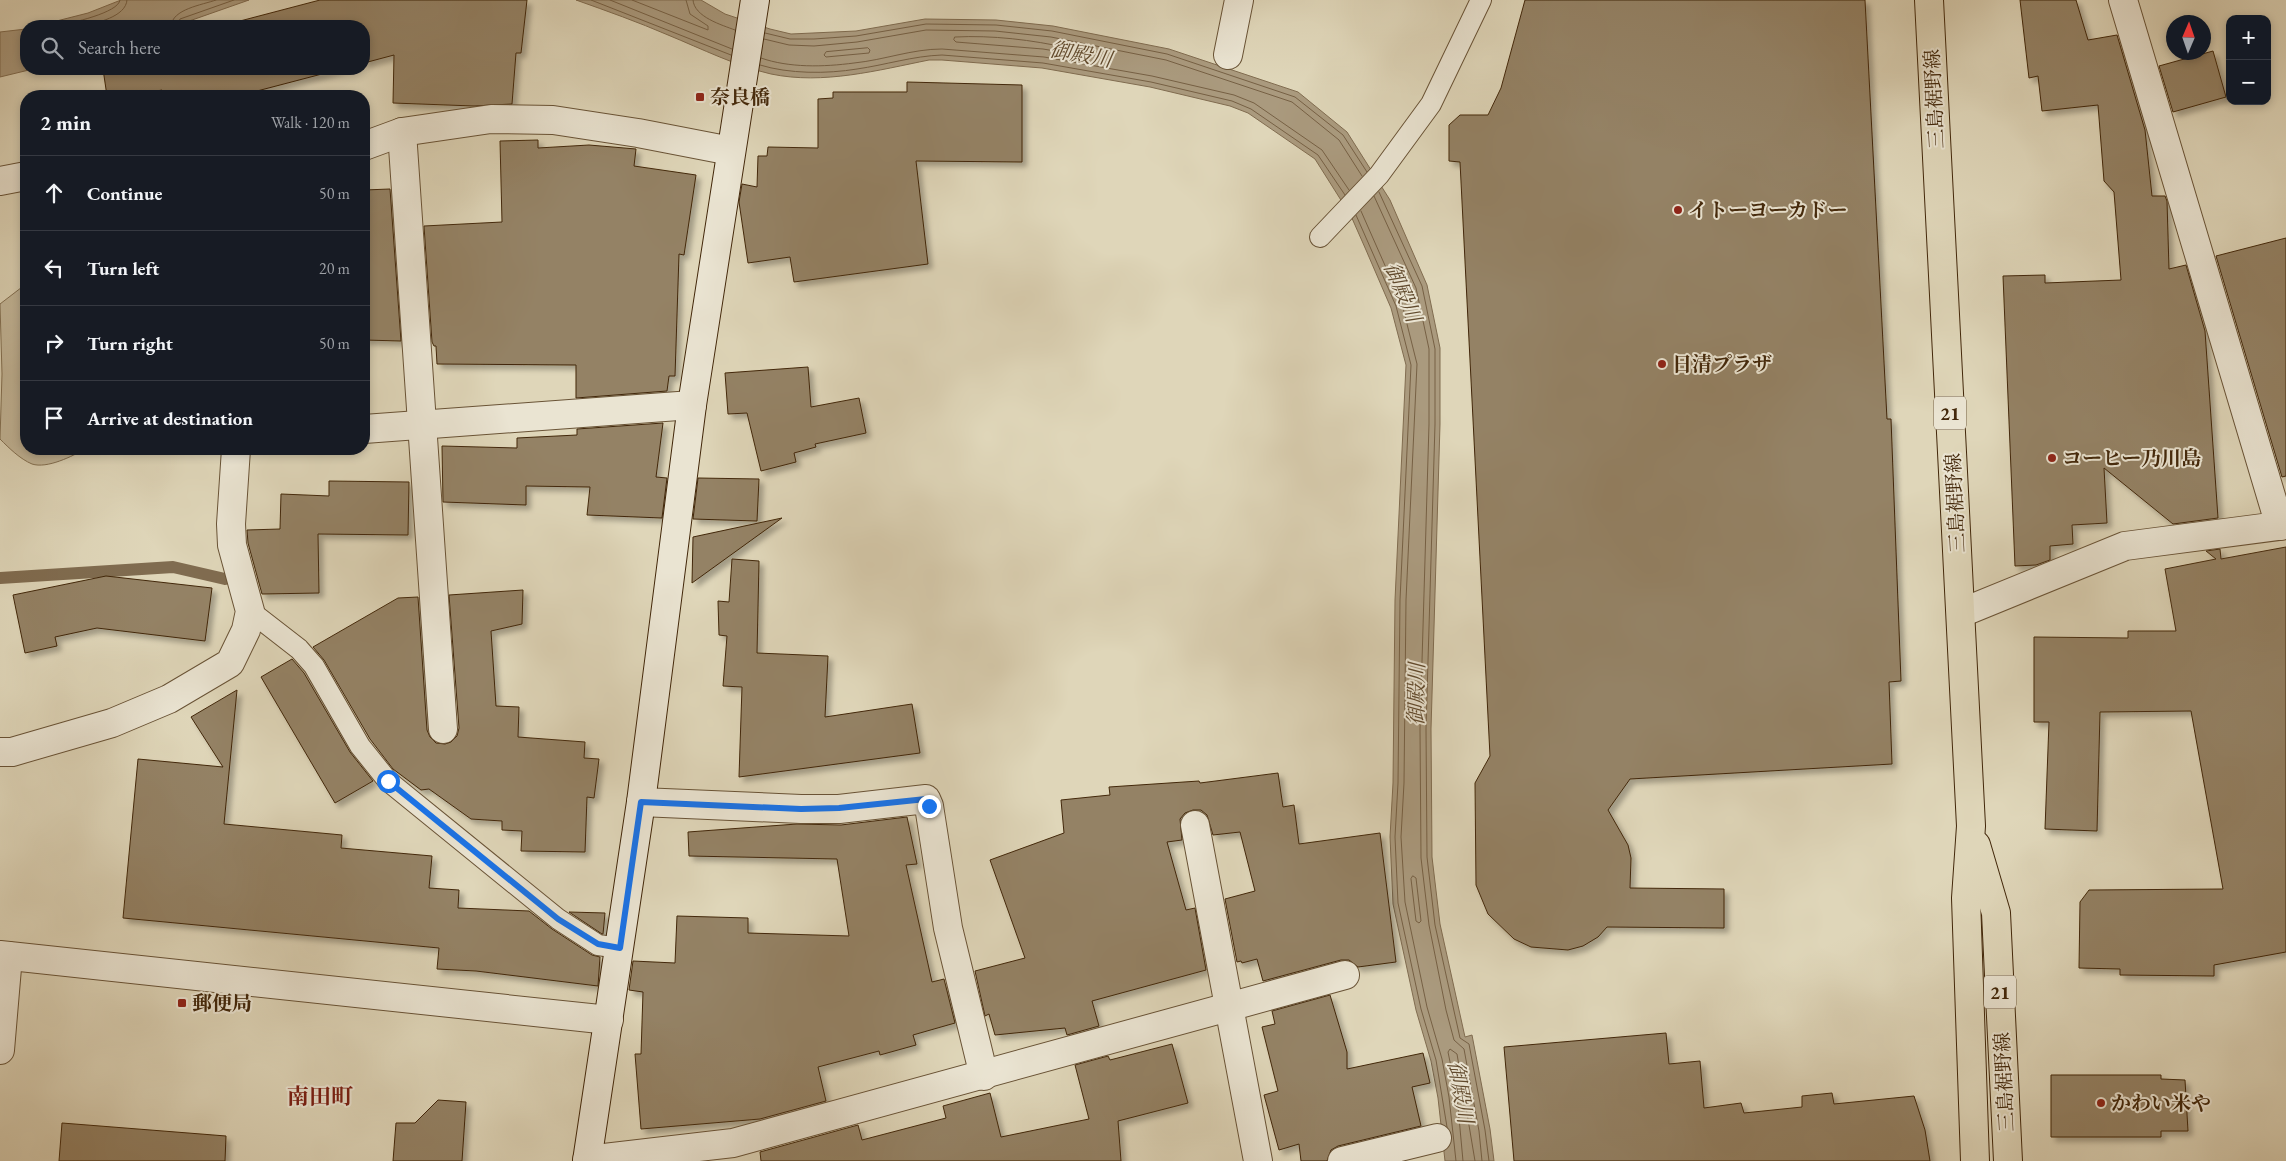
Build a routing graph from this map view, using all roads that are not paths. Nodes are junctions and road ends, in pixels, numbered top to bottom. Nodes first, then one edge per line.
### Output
1 (1239, 0) edge
2 (1481, 0) edge
3 (1930, 0) edge
4 (2123, 0) edge
5 (754, 8) edge
6 (1228, 55) dead end
7 (402, 132) junction
8 (370, 144) edge
9 (731, 151) junction
10 (20, 177) edge
11 (0, 181) edge
12 (1322, 234) dead end
13 (692, 405) junction
14 (424, 426) junction
15 (370, 429) edge
16 (236, 455) edge
17 (2283, 526) edge
18 (250, 611) junction
19 (1961, 613) junction
20 (443, 729) dead end
21 (0, 752) edge
22 (641, 802) junction
23 (1195, 825) dead end
24 (1971, 826) junction
25 (620, 948) junction
26 (4, 956) edge
27 (1345, 975) dead end
28 (1230, 1007) junction
29 (609, 1020) junction
30 (0, 1050) edge
31 (984, 1076) junction
32 (1437, 1138) dead end
33 (587, 1161) edge
34 (1258, 1161) edge
35 (1342, 1161) edge
36 (1975, 1161) edge
37 (2008, 1161) edge

1 - 6 street
2 - 12 lane
3 - 19 main road, 三島裾野線 / 21
4 - 17 street
5 - 9 street
7 - 8 street
7 - 9 street
7 - 14 street
9 - 13 street
10 - 11 street
13 - 14 street
13 - 22 street
14 - 15 street
14 - 20 street
16 - 18 street
17 - 19 street
18 - 21 street
18 - 25 lane
19 - 24 main road, 三島裾野線 / 21
22 - 25 street
22 - 31 street
23 - 28 street
24 - 36 main road, 三島裾野線 / 21
24 - 37 main road, 三島裾野線 / 21
25 - 29 street
26 - 29 street
26 - 30 street
27 - 28 street
28 - 31 street
28 - 34 street
29 - 33 street
31 - 33 street
32 - 35 street

